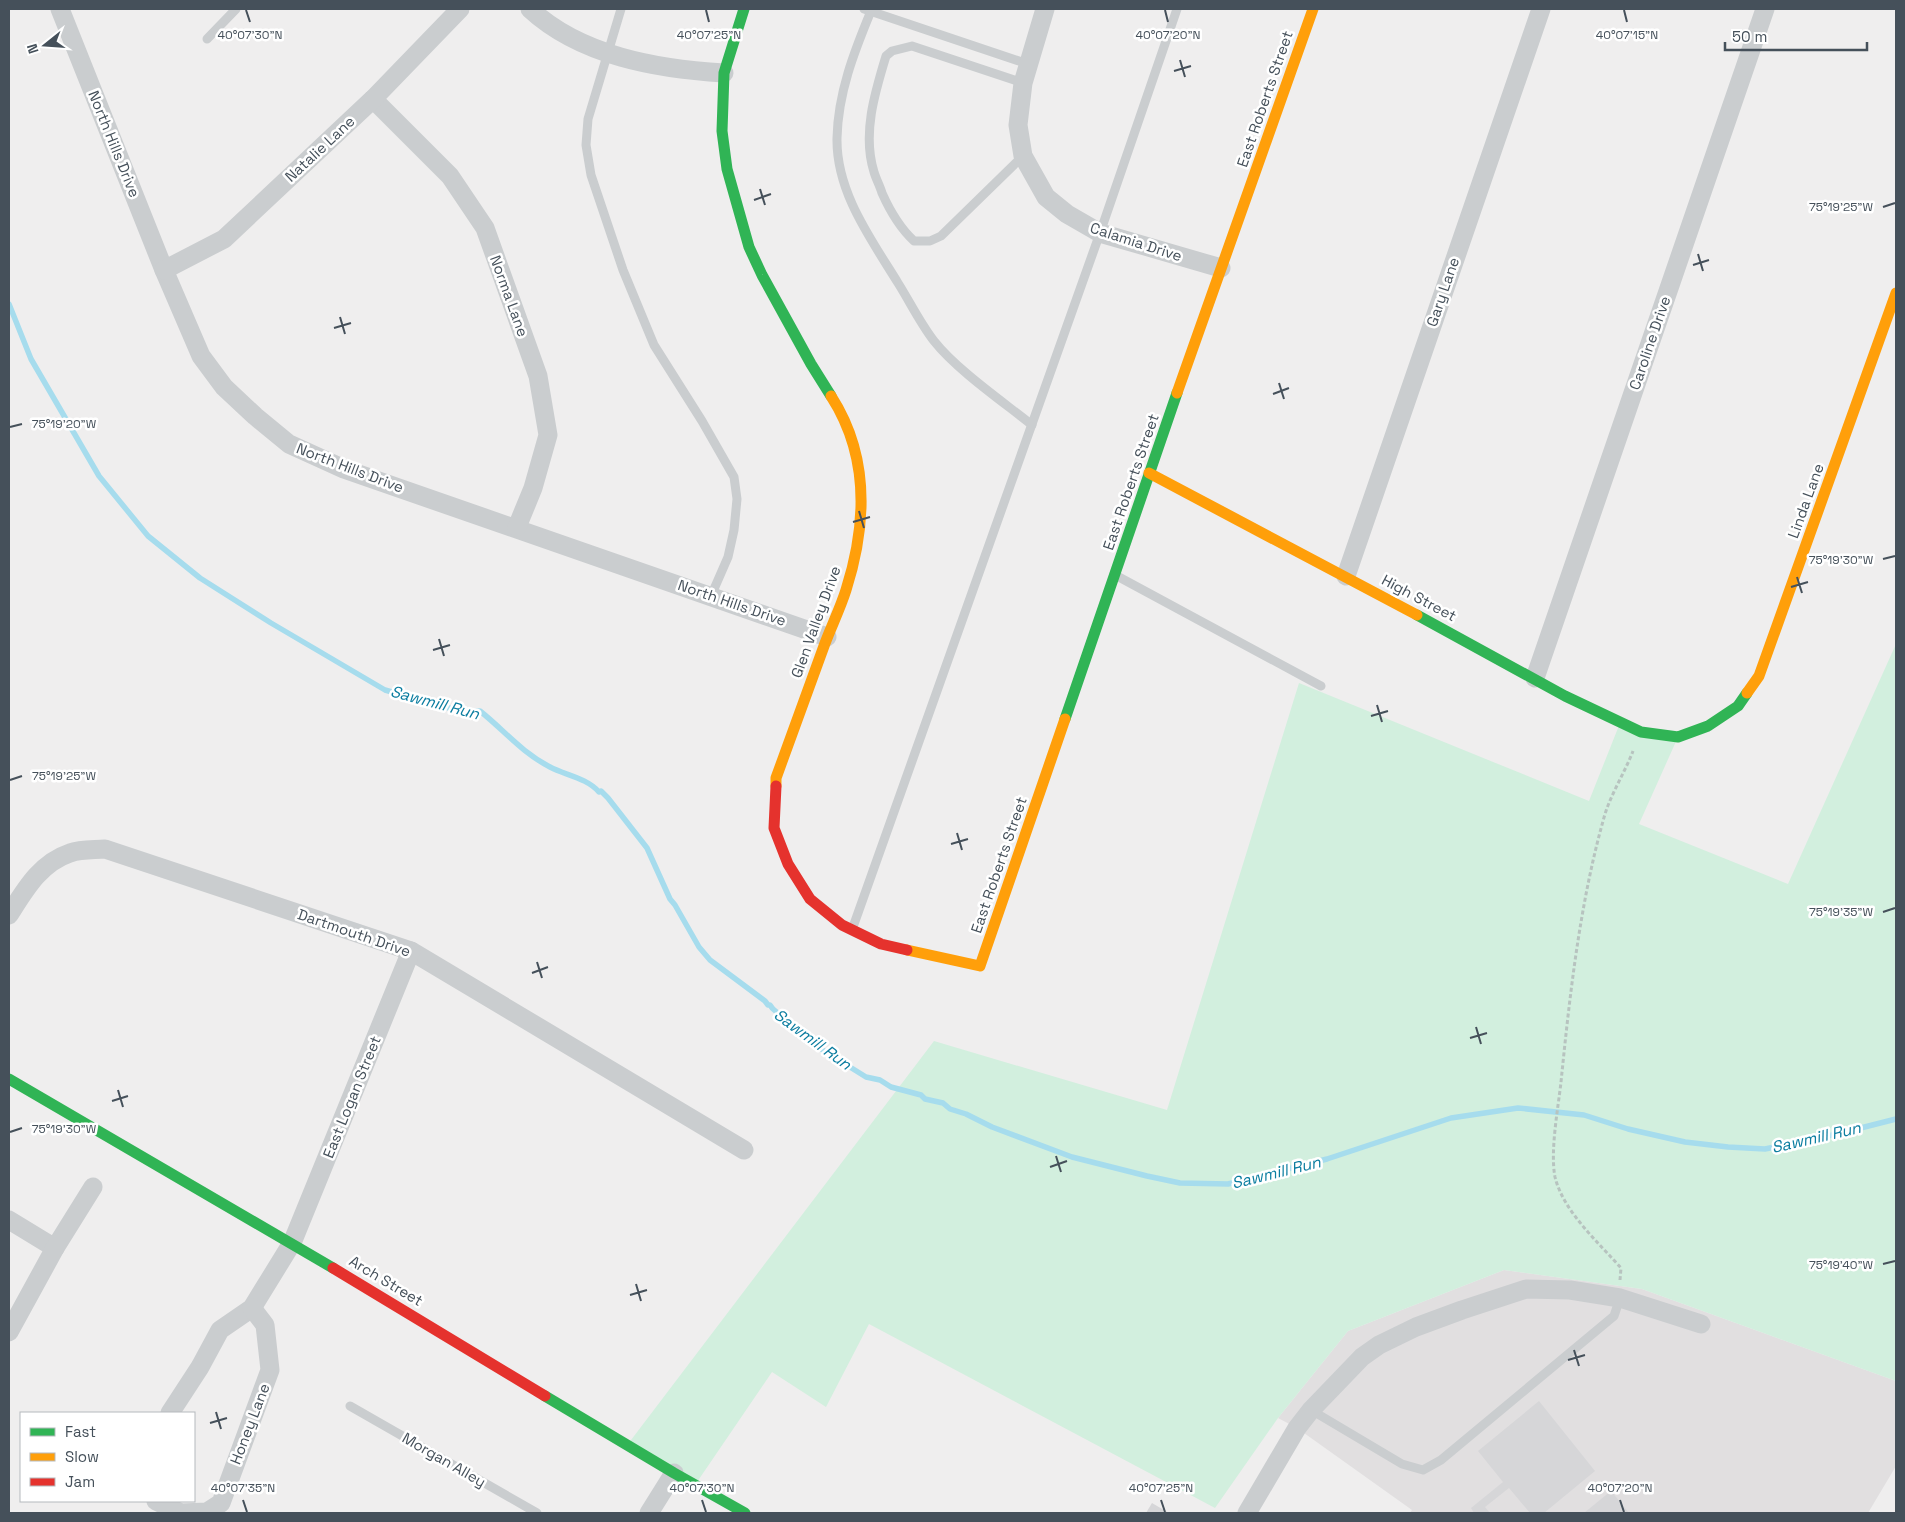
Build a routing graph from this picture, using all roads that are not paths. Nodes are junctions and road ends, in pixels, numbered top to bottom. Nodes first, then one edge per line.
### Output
1 (60, 9) edge
2 (236, 9) edge
3 (460, 9) edge
4 (530, 9) edge
5 (621, 9) edge
6 (744, 9) edge
7 (1045, 9) edge
8 (1177, 9) edge
9 (1313, 9) edge
10 (1541, 9) edge
11 (1765, 9) edge
12 (867, 10) edge
13 (207, 39) dead end
14 (607, 52) junction
15 (1028, 64) junction
16 (724, 73) junction
17 (1023, 83) junction
18 (373, 99) junction
19 (1023, 156) junction
20 (1100, 233) junction
21 (1221, 268) junction
22 (164, 270) junction
23 (1896, 294) edge
24 (1032, 425) junction
25 (1149, 473) junction
26 (517, 528) junction
27 (1114, 575) junction
28 (1346, 576) junction
29 (711, 596) junction
30 (827, 637) junction
31 (1535, 678) junction
32 (1321, 686) dead end
33 (1678, 737) joint
34 (9, 915) edge
35 (852, 930) junction
36 (411, 951) junction
37 (980, 966) joint
38 (9, 1079) edge
39 (744, 1150) dead end
40 (93, 1187) dead end
41 (9, 1220) edge
42 (292, 1243) junction
43 (55, 1248) junction
44 (1620, 1298) junction
45 (252, 1308) junction
46 (1700, 1324) dead end
47 (9, 1332) edge
48 (350, 1406) dead end
49 (1311, 1410) junction
50 (171, 1412) edge
51 (674, 1472) junction
52 (158, 1502) edge
53 (537, 1513) edge
54 (649, 1513) edge
55 (745, 1513) edge
56 (1247, 1513) edge

1 - 22 street, North Hills Drive
2 - 13 lane
3 - 18 street, Natalie Lane
4 - 14 street
5 - 14 lane
6 - 16 street, Glen Valley Drive
7 - 15 street, Calamia Drive
8 - 20 lane
9 - 21 street, East Roberts Street
10 - 28 street, Gary Lane
11 - 31 street, Caroline Drive
12 - 15 lane
12 - 24 lane
14 - 16 street
14 - 29 lane
15 - 17 street, Calamia Drive
16 - 30 street, Glen Valley Drive
17 - 19 street, Calamia Drive
17 - 19 lane
18 - 22 street, Natalie Lane
18 - 26 street, Norma Lane
19 - 20 street, Calamia Drive
20 - 21 street, Calamia Drive
20 - 24 lane
21 - 25 street, East Roberts Street
22 - 26 street, North Hills Drive
23 - 33 street, Linda Lane
24 - 35 lane
25 - 27 street, East Roberts Street
25 - 28 street, High Street
26 - 29 street, North Hills Drive
27 - 32 lane
27 - 37 street, East Roberts Street
28 - 31 street, High Street
29 - 30 street, North Hills Drive
30 - 35 street, Glen Valley Drive
31 - 33 street, High Street
34 - 36 street, Dartmouth Drive
35 - 37 street, Glen Valley Drive
36 - 39 street, Dartmouth Drive
36 - 42 street, East Logan Street
38 - 42 street, Arch Street
40 - 43 street
41 - 43 street
42 - 45 street
42 - 51 street, Arch Street
43 - 47 street
44 - 46 street
44 - 49 street
44 - 49 lane
45 - 50 street
45 - 52 street, Honey Lane
48 - 53 lane, Morgan Alley
49 - 56 street
51 - 54 street
51 - 55 street, Arch Street

